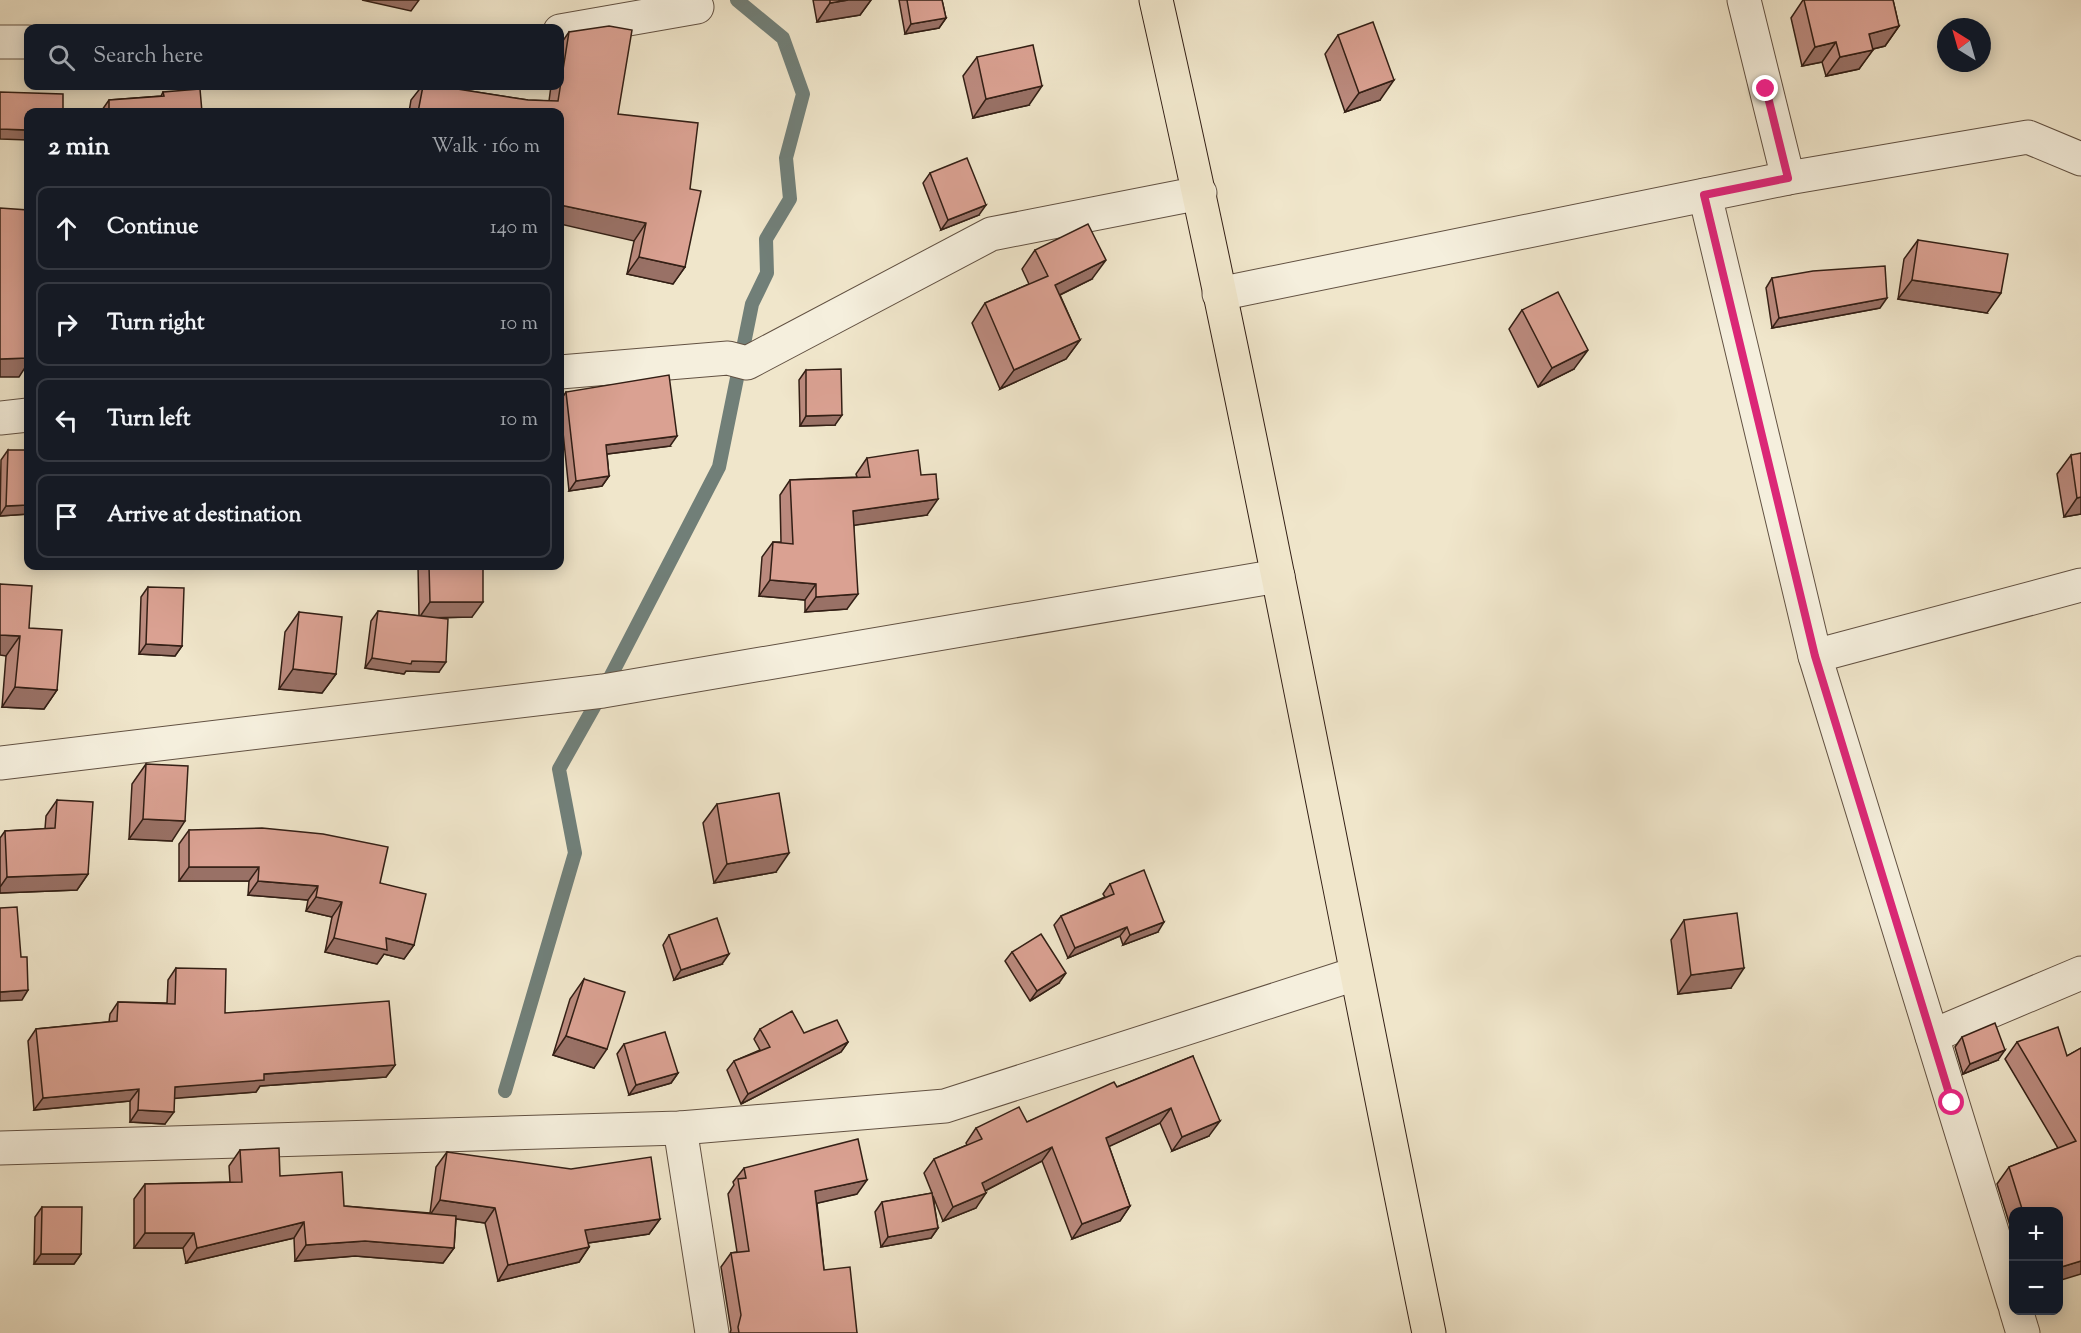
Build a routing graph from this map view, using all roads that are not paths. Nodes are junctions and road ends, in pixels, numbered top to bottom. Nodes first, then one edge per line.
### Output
1 (1156, 0) edge
2 (1744, 0) edge
3 (697, 7) dead end
4 (564, 30) edge
5 (0, 42) edge
6 (24, 42) edge
7 (2081, 158) edge
8 (1788, 178) junction
9 (1200, 193) junction
10 (1704, 195) junction
11 (1219, 294) junction
12 (564, 372) edge
13 (24, 416) edge
14 (0, 418) edge
15 (1278, 576) junction
16 (2081, 585) edge
17 (1815, 656) junction
18 (0, 763) edge
19 (2081, 973) edge
20 (1355, 974) junction
21 (1932, 1036) junction
22 (680, 1128) junction
23 (0, 1148) edge
24 (2009, 1290) edge
25 (2017, 1315) edge
26 (712, 1333) edge
27 (1429, 1333) edge
28 (2023, 1333) edge

1 - 9 highway
2 - 8 street
3 - 4 street
5 - 6 street
7 - 8 street
8 - 10 street
9 - 11 highway
9 - 12 street
10 - 11 street
10 - 17 street
11 - 15 highway
13 - 14 street
15 - 18 street
15 - 20 highway
16 - 17 street
17 - 21 street
19 - 21 street
20 - 22 street
20 - 27 highway
21 - 24 street
22 - 23 street
22 - 26 street
25 - 28 street

